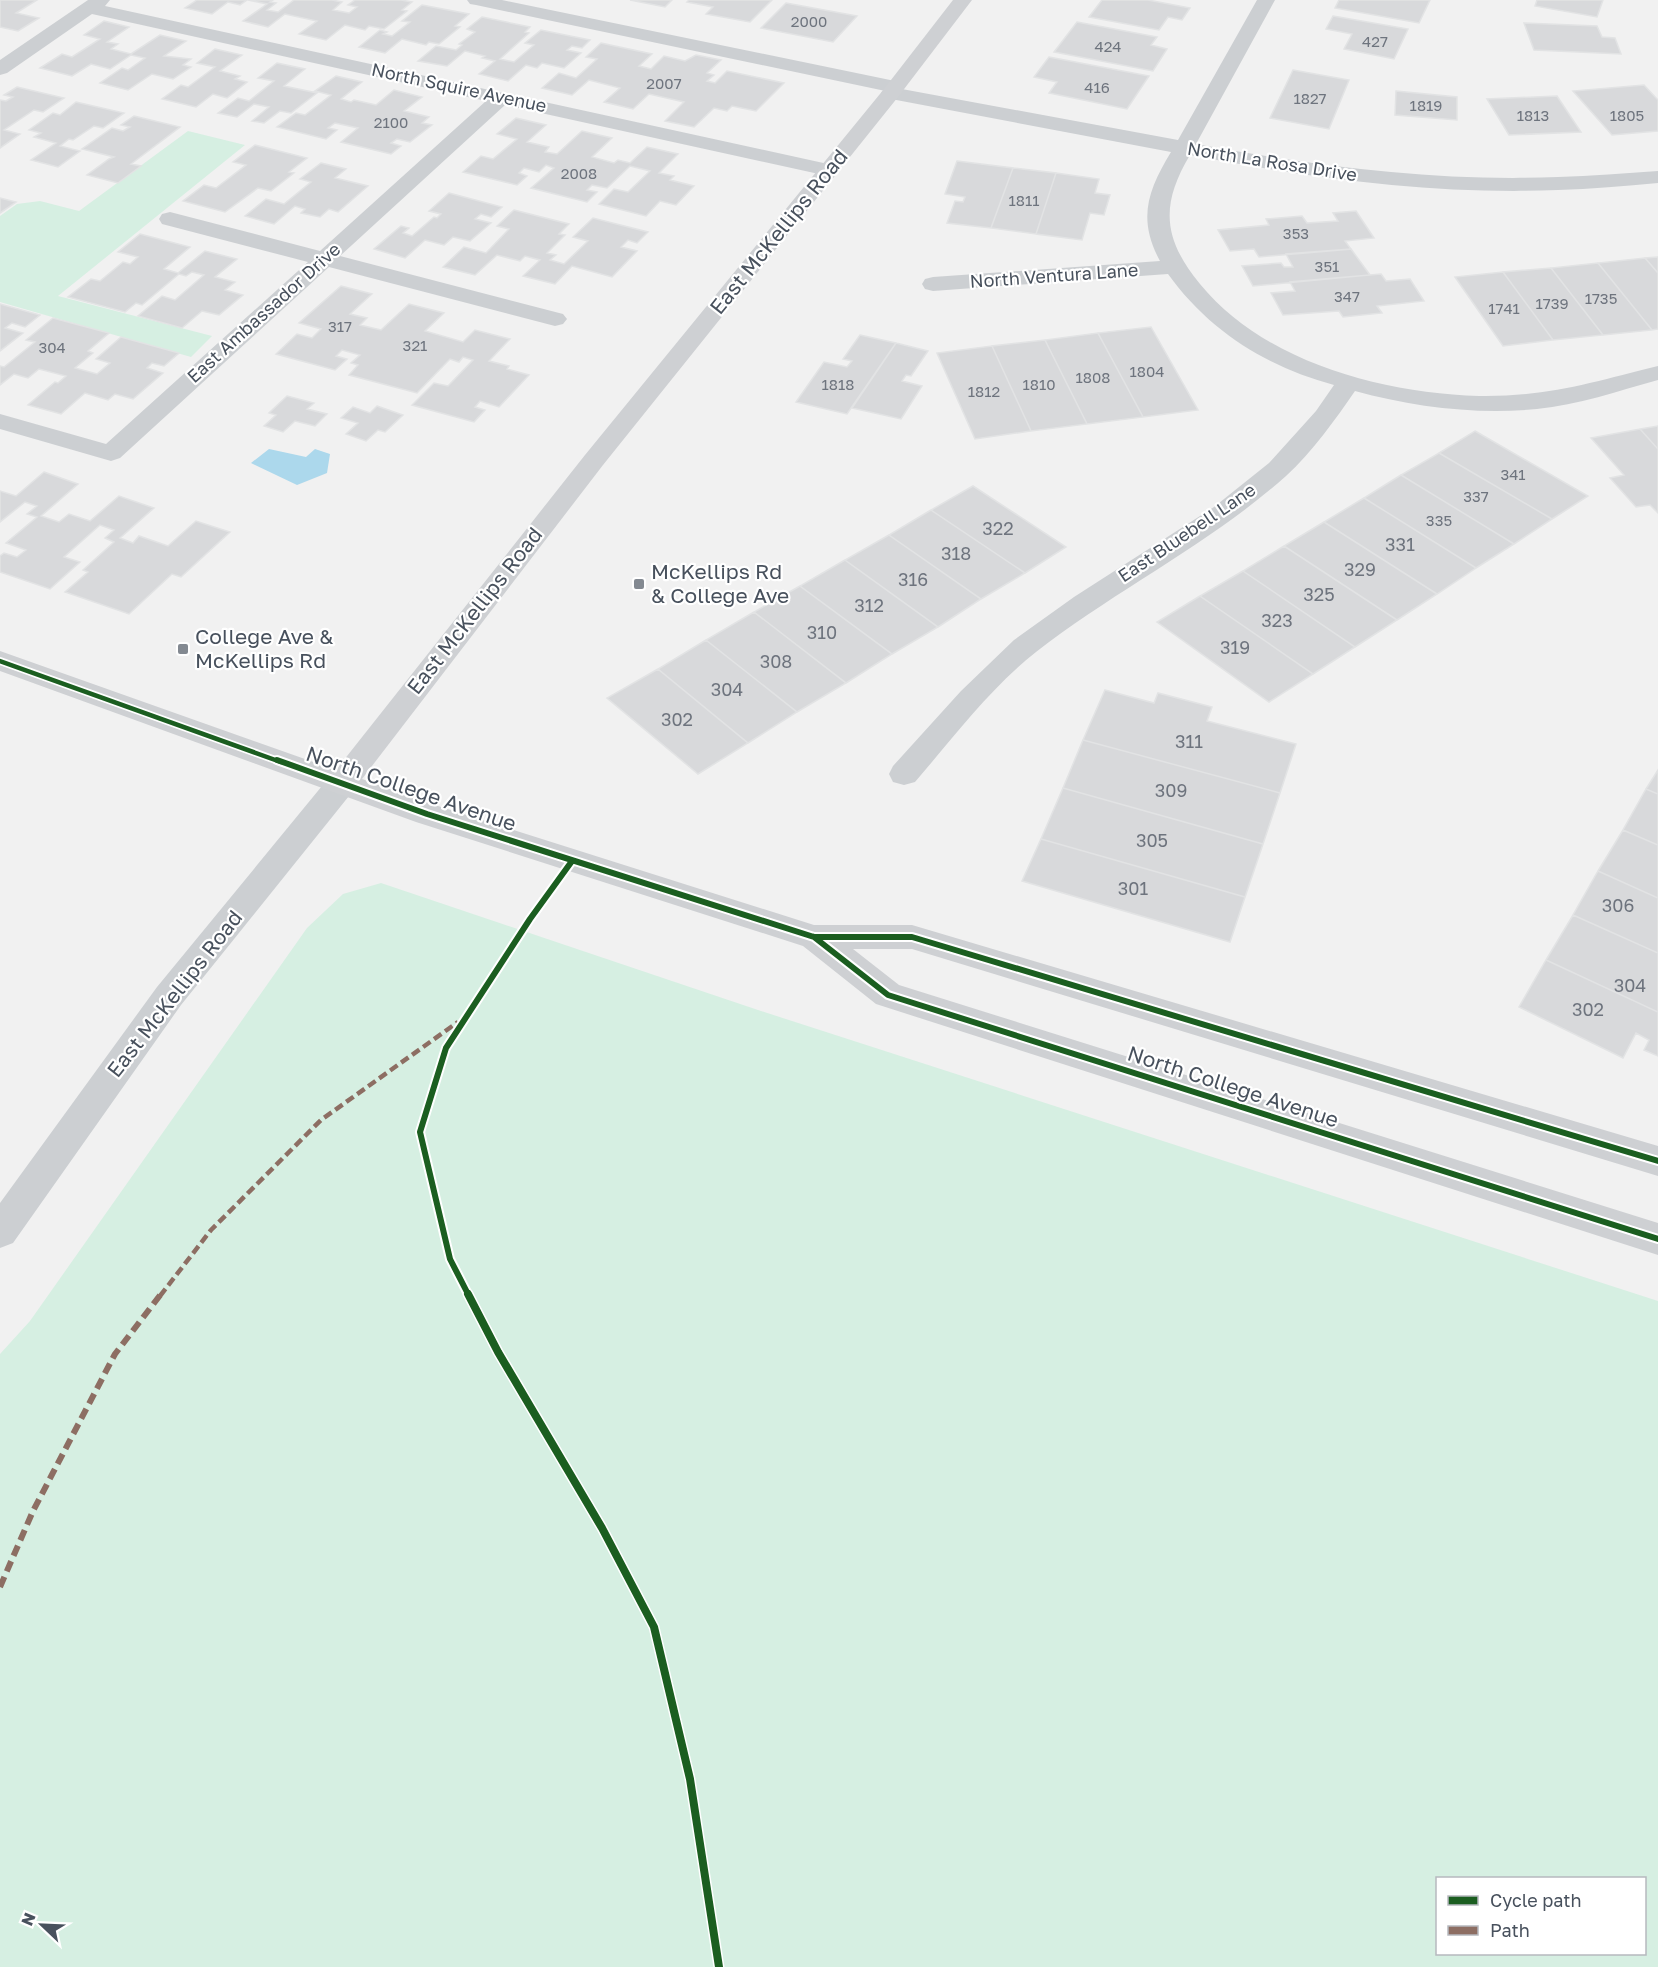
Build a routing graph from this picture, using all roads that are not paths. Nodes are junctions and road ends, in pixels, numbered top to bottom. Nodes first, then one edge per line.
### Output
1 (476, 0) edge
2 (960, 0) edge
3 (1266, 0) edge
4 (95, 4) edge
5 (0, 69) edge
6 (893, 90) junction
7 (502, 97) junction
8 (1183, 148) junction
9 (828, 170) junction
10 (1658, 177) edge
11 (170, 219) dead end
12 (324, 259) junction
13 (1175, 267) junction
14 (933, 284) dead end
15 (555, 319) dead end
16 (1658, 373) edge
17 (1348, 383) junction
18 (0, 421) edge
19 (0, 662) edge
20 (904, 774) dead end
21 (342, 783) junction
22 (814, 938) junction
23 (1658, 1161) edge
24 (0, 1232) edge
25 (1658, 1239) edge

1 - 6 lane
2 - 6 street, East McKellips Road
3 - 8 street
4 - 5 street
4 - 7 street, North Squire Avenue
6 - 8 street, North La Rosa Drive
6 - 9 street, East McKellips Road
7 - 9 street, North Squire Avenue
7 - 12 street, East Ambassador Drive
8 - 10 street, North La Rosa Drive
8 - 13 street
9 - 21 street, East McKellips Road
11 - 12 street
12 - 15 street
12 - 18 street, East Ambassador Drive
13 - 14 street, North Ventura Lane
13 - 17 street
16 - 17 street
17 - 20 street, East Bluebell Lane
19 - 21 street, North College Avenue
21 - 22 street, North College Avenue
21 - 24 street, East McKellips Road
22 - 23 street, North College Avenue
22 - 25 street, North College Avenue

